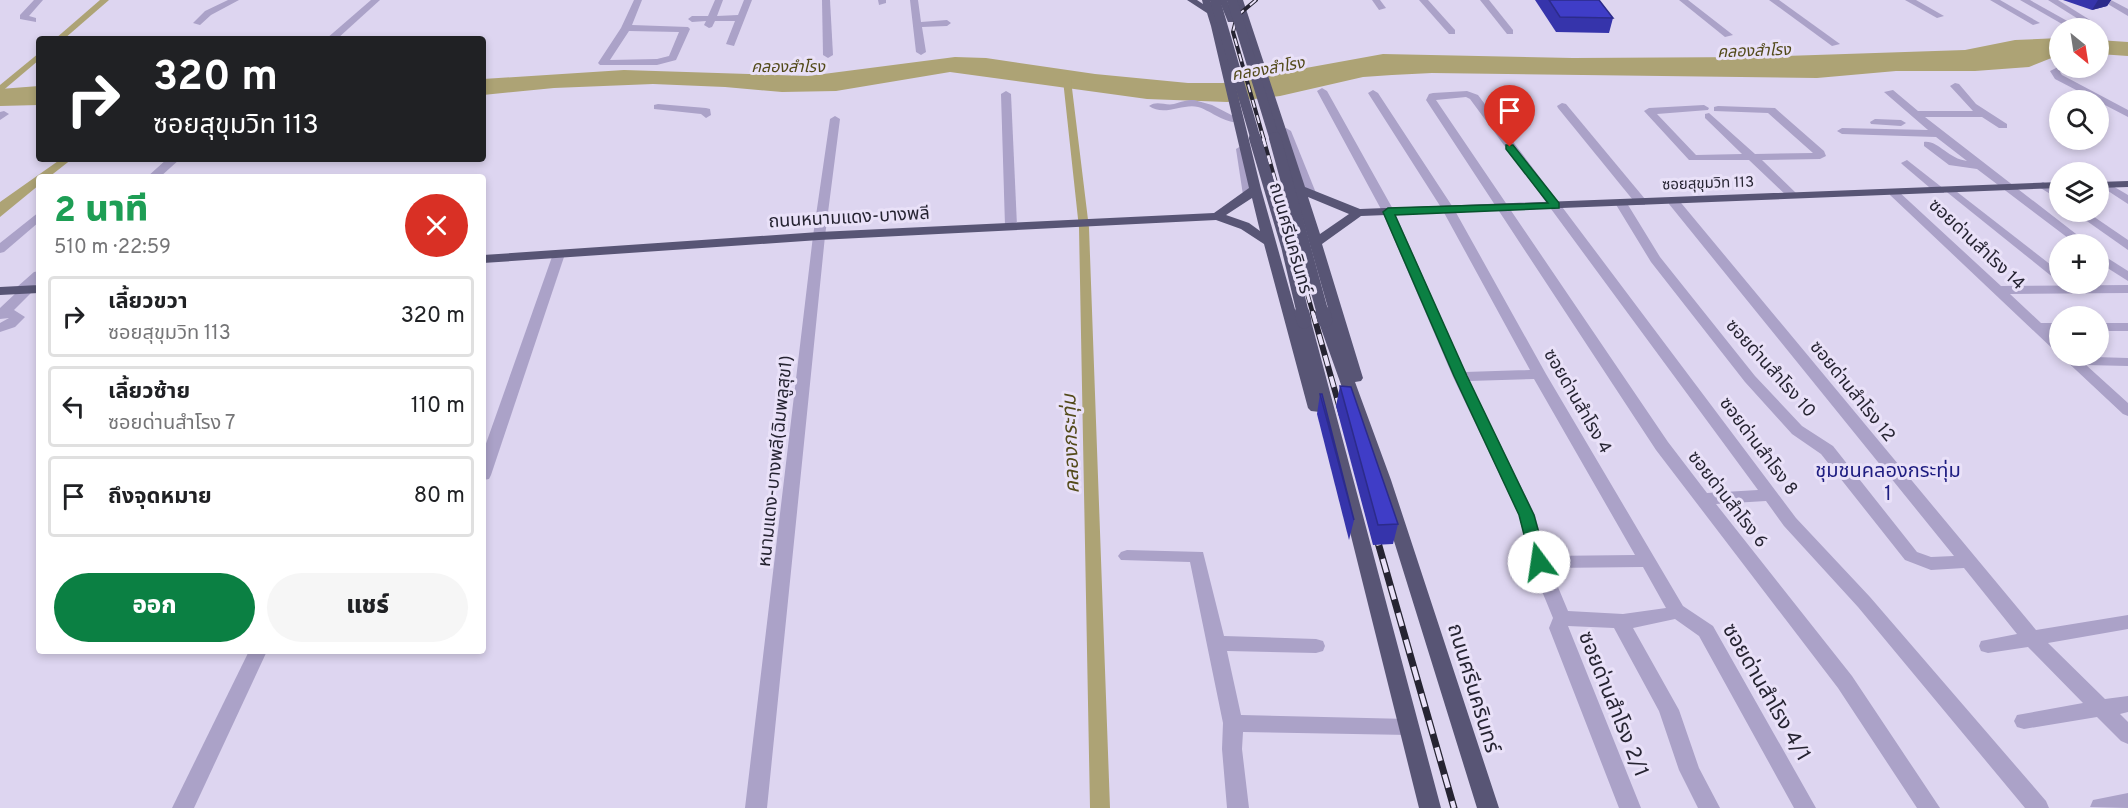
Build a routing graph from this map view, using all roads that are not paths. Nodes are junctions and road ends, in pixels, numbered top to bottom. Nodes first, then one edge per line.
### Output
1 (39, 0) edge
2 (235, 0) edge
3 (376, 0) edge
4 (639, 0) edge
5 (719, 0) edge
6 (748, 0) edge
7 (826, 0) edge
8 (914, 0) edge
9 (1191, 0) edge
10 (1206, 0) edge
11 (1215, 0) edge
12 (1223, 0) edge
13 (1376, 0) edge
14 (1423, 0) edge
15 (1484, 0) edge
16 (1683, 0) edge
17 (1773, 0) edge
18 (1909, 0) edge
19 (1994, 0) edge
20 (2024, 0) edge
21 (2052, 0) edge
22 (2105, 0) edge
23 (1239, 2) edge
24 (1382, 8) dead end
25 (1211, 12) junction
26 (2128, 13) edge
27 (1940, 16) dead end
28 (742, 18) junction
29 (2057, 18) edge
30 (2083, 18) edge
31 (692, 19) dead end
32 (33, 20) dead end
33 (1231, 20) junction
34 (710, 22) junction
35 (197, 23) dead end
36 (947, 23) dead end
37 (2036, 23) dead end
38 (916, 25) junction
39 (1216, 26) junction
40 (1247, 26) junction
41 (626, 28) junction
42 (1452, 32) dead end
43 (1510, 32) dead end
44 (1728, 35) dead end
45 (334, 36) edge
46 (731, 44) dead end
47 (1835, 44) dead end
48 (921, 52) dead end
49 (828, 55) dead end
50 (2060, 78) edge
51 (1955, 86) dead end
52 (1322, 91) dead end
53 (1889, 92) dead end
54 (1373, 93) dead end
55 (1006, 94) dead end
56 (1451, 95) joint
57 (1154, 106) dead end
58 (1562, 106) dead end
59 (658, 107) dead end
60 (1714, 112) junction
61 (1915, 114) junction
62 (1985, 114) junction
63 (2128, 114) edge
64 (706, 115) dead end
65 (1279, 115) dead end
66 (835, 118) dead end
67 (1875, 122) dead end
68 (1928, 125) junction
69 (2003, 126) dead end
70 (1842, 131) dead end
71 (1939, 134) junction
72 (1928, 144) dead end
73 (1752, 158) junction
74 (1767, 158) junction
75 (170, 162) edge
76 (1907, 163) dead end
77 (1981, 166) junction
78 (156, 174) edge
79 (2128, 184) edge
80 (2043, 185) junction
81 (2049, 185) edge
82 (2109, 185) edge
83 (2009, 188) junction
84 (2049, 189) edge
85 (2109, 189) edge
86 (1305, 191) junction
87 (1946, 191) junction
88 (1252, 192) junction
89 (1894, 193) junction
90 (1793, 196) junction
91 (2128, 200) edge
92 (1673, 201) junction
93 (1641, 202) junction
94 (1621, 203) junction
95 (1556, 206) junction
96 (1504, 207) junction
97 (1448, 209) junction
98 (1388, 212) junction
99 (1358, 213) junction
100 (1217, 216) junction
101 (36, 219) edge
102 (2094, 222) edge
103 (1011, 226) junction
104 (2070, 234) edge
105 (819, 236) junction
106 (1271, 243) junction
107 (1315, 243) junction
108 (2128, 246) edge
109 (0, 249) edge
110 (559, 254) junction
111 (486, 259) edge
112 (2109, 264) edge
113 (2049, 271) edge
114 (2128, 277) edge
115 (2049, 287) edge
116 (2109, 288) edge
117 (2128, 289) edge
118 (32, 290) edge
119 (1998, 290) junction
120 (0, 291) edge
121 (4, 318) edge
122 (2037, 327) junction
123 (2049, 327) edge
124 (2109, 327) edge
125 (2128, 327) edge
126 (2049, 338) edge
127 (2109, 361) edge
128 (2128, 362) edge
129 (2079, 366) edge
130 (1539, 374) junction
131 (1460, 376) junction
132 (2125, 406) edge
133 (486, 466) edge
134 (1383, 480) junction
135 (1345, 483) junction
136 (1772, 495) junction
137 (1702, 499) junction
138 (1127, 556) dead end
139 (1649, 561) junction
140 (1970, 561) junction
141 (1539, 562) junction
142 (1677, 611) junction
143 (1562, 618) junction
144 (1619, 620) junction
145 (2128, 622) edge
146 (2031, 638) junction
147 (1215, 643) junction
148 (1988, 645) dead end
149 (1316, 646) dead end
150 (257, 654) edge
151 (2128, 704) edge
152 (2101, 708) junction
153 (2024, 721) dead end
154 (1233, 723) junction
155 (1409, 727) junction
156 (2128, 735) edge
157 (2128, 803) edge
158 (2101, 807) edge
159 (183, 808) edge
160 (756, 808) edge
161 (1238, 808) edge
162 (1430, 808) edge
163 (1488, 808) edge
164 (1630, 808) edge
165 (1709, 808) edge
166 (1805, 808) edge
167 (1929, 808) edge
168 (2038, 808) edge

1 - 32 street
2 - 35 street
3 - 45 street
4 - 41 street
5 - 34 street
6 - 28 street
7 - 49 street
8 - 38 street
9 - 25 main road
10 - 25 main road, ถนนศรีนครินทร์
11 - 135 main road, ถนนศรีนครินทร์, bridge
12 - 33 main road
13 - 24 street
14 - 42 street
15 - 43 street
16 - 44 street
17 - 47 street
18 - 27 street
19 - 37 street
20 - 29 street
21 - 30 street
22 - 26 street
23 - 40 main road, ถนนศรีนครินทร์
23 - 134 main road, ถนนศรีนครินทร์, bridge
25 - 39 main road, ถนนศรีนครินทร์
28 - 34 street
28 - 46 street
31 - 34 street
33 - 39 main road
33 - 40 main road
36 - 38 street
38 - 48 street
39 - 88 main road, ถนนศรีนครินทร์
40 - 86 main road, ถนนศรีนครินทร์
41 - 41 street
50 - 63 street
51 - 62 street
52 - 98 street, ซอยด่านสำโรง 2/1
53 - 61 street
54 - 97 street, ซอยด่านสำโรง 4
55 - 103 street
56 - 95 street, ซอยด่านสำโรง 8
56 - 96 street, ซอยด่านสำโรง 6
57 - 88 street
58 - 93 street
59 - 64 street
60 - 73 street
60 - 73 street
60 - 74 street
60 - 74 street
61 - 62 street
61 - 68 street
62 - 69 street
65 - 86 street
66 - 105 street, หนามแดง-บางพลี(ฉิมพลูสุข1)
67 - 68 street
68 - 71 street
70 - 71 street
71 - 77 street
72 - 77 street
73 - 74 street
73 - 90 street
75 - 78 street
76 - 87 street
77 - 83 street
79 - 82 main road
80 - 81 main road, ซอยสุขุมวิท 113
80 - 83 main road, ซอยสุขุมวิท 113
80 - 84 street
83 - 87 main road, ซอยสุขุมวิท 113
83 - 104 street
85 - 91 street
86 - 99 main road, ซอยสุขุมวิท 113
86 - 107 main road, ถนนศรีนครินทร์
87 - 89 main road, ซอยสุขุมวิท 113
87 - 113 street
88 - 100 main road
88 - 106 main road, ถนนศรีนครินทร์
89 - 90 main road, ซอยสุขุมวิท 113
89 - 119 street, ซอยด่านสำโรง 14
90 - 92 main road, ซอยสุขุมวิท 113
92 - 93 main road, ซอยสุขุมวิท 113
92 - 140 street, ซอยด่านสำโรง 12
93 - 94 main road, ซอยสุขุมวิท 113
94 - 95 main road, ซอยสุขุมวิท 113
94 - 140 street, ซอยด่านสำโรง 10
95 - 96 main road, ซอยสุขุมวิท 113
95 - 136 street, ซอยด่านสำโรง 8
96 - 97 main road, ซอยสุขุมวิท 113
96 - 137 street, ซอยด่านสำโรง 6
97 - 98 main road, ซอยสุขุมวิท 113
97 - 130 street, ซอยด่านสำโรง 4
98 - 99 main road, ซอยสุขุมวิท 113
98 - 131 street, ซอยด่านสำโรง 2/1
99 - 107 main road
100 - 103 main road, ถนนหนามแดง-บางพลี
100 - 106 main road, ถนนหนามแดง-บางพลี
101 - 109 street
102 - 108 street
103 - 105 main road, ถนนหนามแดง-บางพลี
105 - 110 main road, ถนนหนามแดง-บางพลี
105 - 160 street, หนามแดง-บางพลี(ฉิมพลูสุข1)
106 - 135 main road, ถนนศรีนครินทร์
107 - 134 main road, ถนนศรีนครินทร์
110 - 111 main road, ถนนหนามแดง-บางพลี
110 - 133 street
112 - 114 street
115 - 119 street
116 - 117 street
118 - 120 main road
118 - 121 street
119 - 122 street, ซอยด่านสำโรง 14
122 - 123 street
122 - 126 street, ซอยด่านสำโรง 14
124 - 125 street
127 - 128 street
129 - 132 street
130 - 131 street
130 - 139 street, ซอยด่านสำโรง 4
131 - 141 street, ซอยด่านสำโรง 2/1
134 - 163 main road, ถนนศรีนครินทร์
135 - 155 main road, ถนนศรีนครินทร์
136 - 137 street
136 - 168 street, ซอยด่านสำโรง 8
137 - 167 street, ซอยด่านสำโรง 6
138 - 147 street
139 - 141 street
139 - 142 street, ซอยด่านสำโรง 4
140 - 146 street, ซอยด่านสำโรง 12
141 - 143 street, ซอยด่านสำโรง 2/1
142 - 144 street
142 - 166 street, ซอยด่านสำโรง 4/1
143 - 144 street
143 - 164 street, ซอยด่านสำโรง 2/1
144 - 165 street
145 - 146 street
146 - 148 street
146 - 152 street, ซอยด่านสำโรง 12
147 - 149 street
147 - 154 street
150 - 159 street
151 - 152 street
152 - 153 street
152 - 156 street, ซอยด่านสำโรง 12
154 - 155 street
154 - 161 street
155 - 162 main road, ถนนศรีนครินทร์
157 - 158 street

